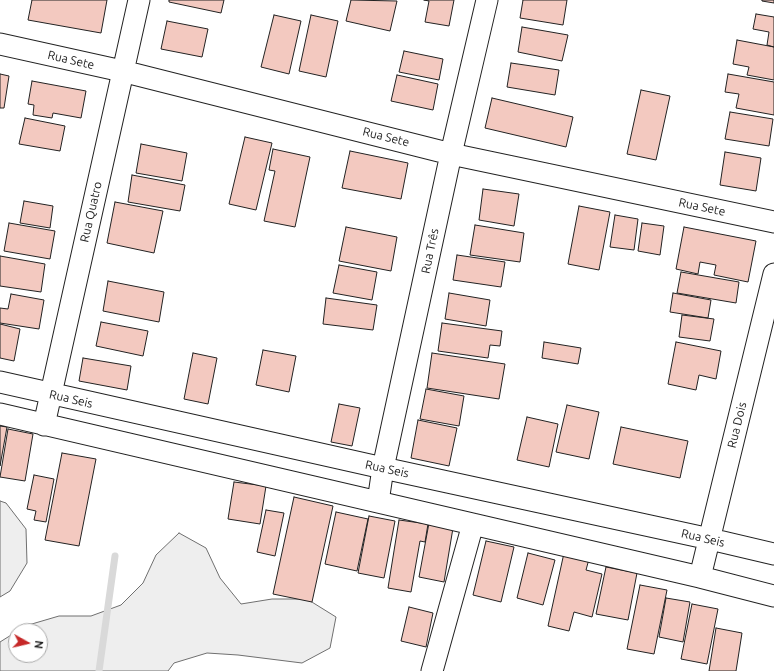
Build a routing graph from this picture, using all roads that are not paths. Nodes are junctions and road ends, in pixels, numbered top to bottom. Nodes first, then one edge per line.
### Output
1 (139, 0) edge
2 (487, 0) edge
3 (0, 44) edge
4 (122, 71) junction
5 (451, 154) junction
6 (774, 222) edge
7 (774, 274) edge
8 (0, 382) edge
9 (50, 394) junction
10 (0, 414) edge
11 (44, 424) junction
12 (384, 468) junction
13 (378, 502) junction
14 (473, 524) junction
15 (710, 539) junction
16 (774, 554) edge
17 (700, 577) junction
18 (774, 596) edge
19 (432, 671) edge

1 - 4 street, Rua Quatro
2 - 5 street, Rua Três
3 - 4 street, Rua Sete
4 - 5 street, Rua Sete
4 - 9 street, Rua Quatro
5 - 6 street, Rua Sete
5 - 12 street, Rua Três
7 - 15 street, Rua Dois
8 - 9 street, Rua Seis
9 - 11 street, Rua Quatro
9 - 12 street, Rua Seis
10 - 11 street
11 - 13 street
12 - 13 street, Rua Três
12 - 15 street, Rua Seis
13 - 14 street
14 - 17 street
14 - 19 street
15 - 16 street, Rua Seis
15 - 17 street, Rua Dois
17 - 18 street

